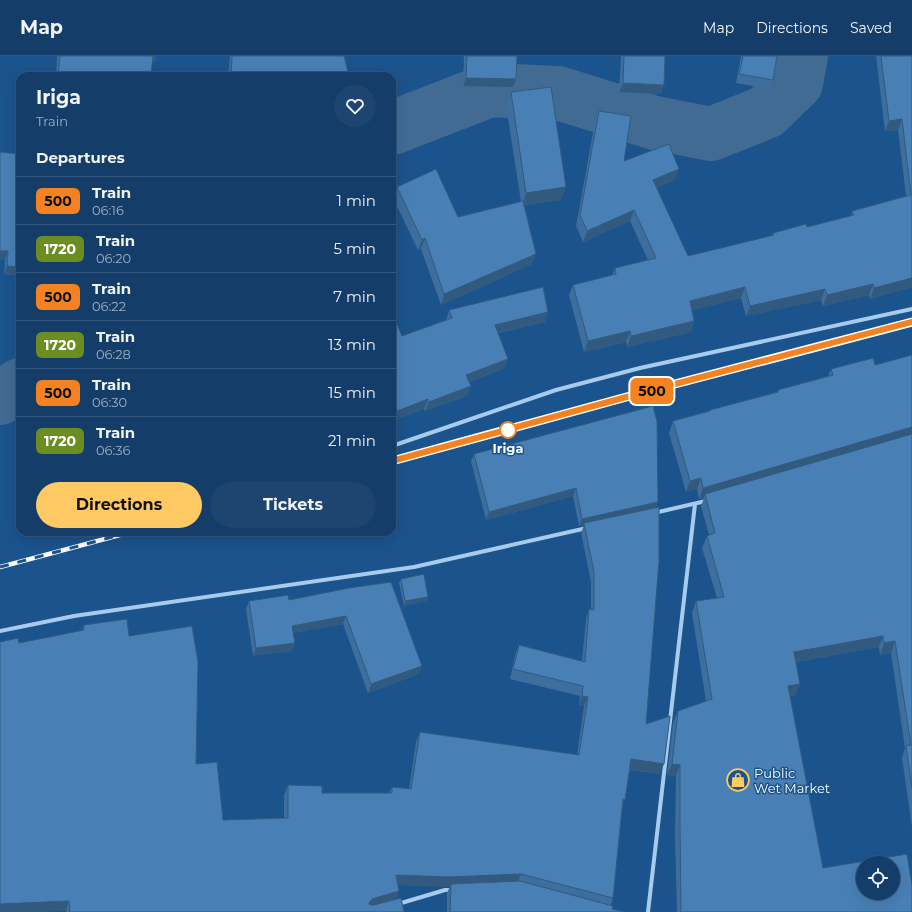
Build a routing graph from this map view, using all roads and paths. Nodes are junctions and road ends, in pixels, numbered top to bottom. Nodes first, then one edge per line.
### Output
1 (912, 309) edge
2 (396, 445) edge
3 (710, 500) edge
4 (695, 504) junction
5 (650, 514) edge
6 (589, 528) edge
7 (0, 631) edge
8 (459, 890) edge
9 (392, 906) edge
10 (648, 912) edge

1 - 2 street
3 - 4 street
4 - 5 street
4 - 10 street
6 - 7 street
8 - 9 street

